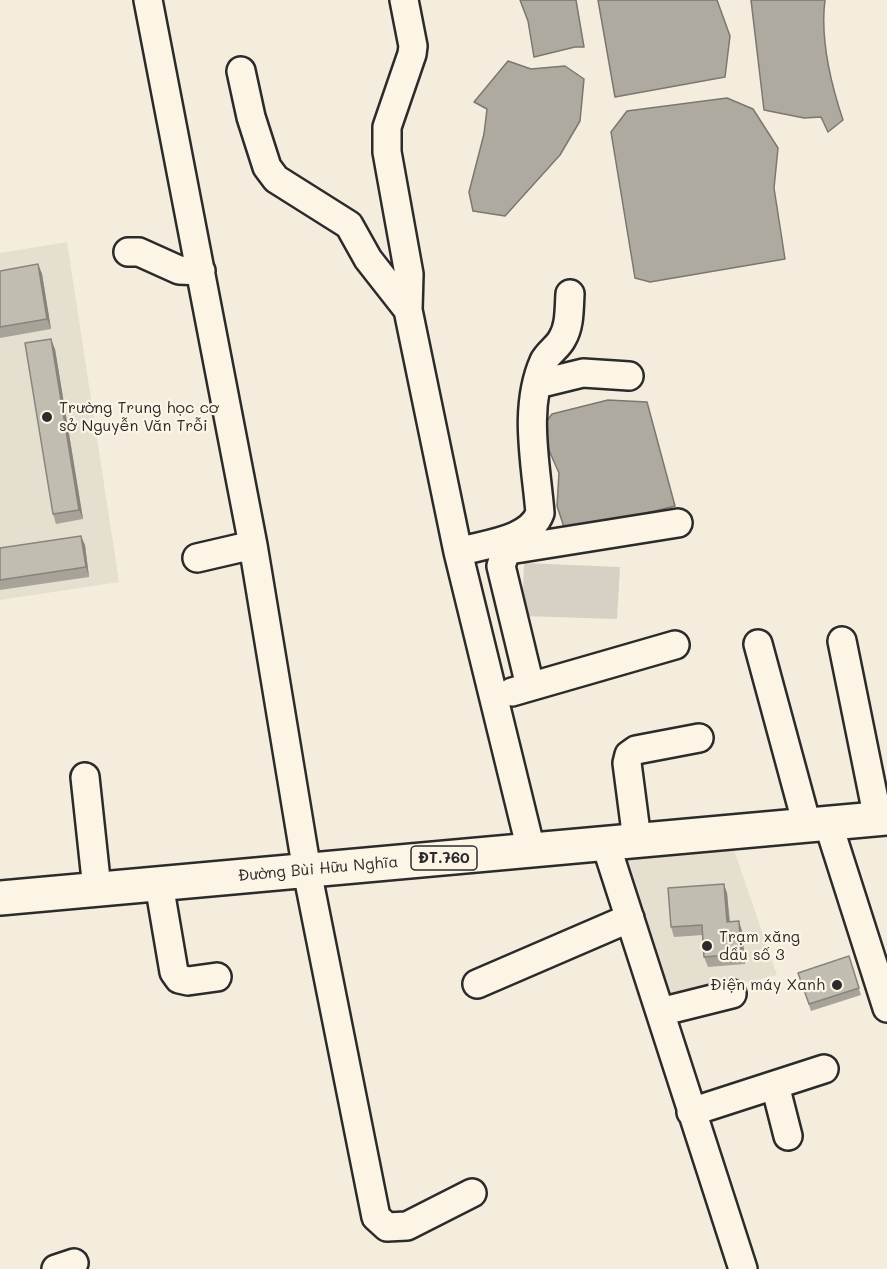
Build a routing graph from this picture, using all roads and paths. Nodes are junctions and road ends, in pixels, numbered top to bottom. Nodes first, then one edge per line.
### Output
1 (148, 0) edge
2 (404, 0) edge
3 (241, 71) dead end
4 (128, 252) dead end
5 (201, 271) junction
6 (570, 294) dead end
7 (408, 310) junction
8 (629, 376) dead end
9 (538, 384) junction
10 (678, 523) dead end
11 (253, 545) junction
12 (458, 552) junction
13 (197, 558) dead end
14 (842, 641) dead end
15 (758, 644) dead end
16 (675, 645) dead end
17 (530, 686) junction
18 (494, 697) junction
19 (699, 738) dead end
20 (86, 777) dead end
21 (883, 818) edge
22 (817, 824) junction
23 (622, 843) junction
24 (531, 850) junction
25 (306, 871) junction
26 (159, 884) junction
27 (97, 890) junction
28 (0, 898) edge
29 (630, 918) junction
30 (217, 976) dead end
31 (477, 984) dead end
32 (732, 994) dead end
33 (887, 1008) edge
34 (660, 1012) junction
35 (824, 1069) dead end
36 (775, 1085) junction
37 (692, 1112) junction
38 (788, 1137) dead end
39 (472, 1193) dead end
40 (743, 1269) edge

1 - 5 street
2 - 7 street
3 - 7 street
4 - 5 street
5 - 11 street
6 - 9 street
7 - 12 street
8 - 9 street
9 - 12 street
10 - 17 street
11 - 13 street
11 - 25 street
12 - 18 street
14 - 21 street
15 - 22 street
16 - 17 street
17 - 18 street
18 - 24 street
19 - 23 street
20 - 27 street
21 - 22 main road, Đường Bùi Hữu Nghĩa / ĐT.760
22 - 23 main road, Đường Bùi Hữu Nghĩa / ĐT.760
22 - 33 street
23 - 24 main road, Đường Bùi Hữu Nghĩa / ĐT.760
23 - 29 street
24 - 25 main road, Đường Bùi Hữu Nghĩa / ĐT.760
25 - 26 main road, Đường Bùi Hữu Nghĩa / ĐT.760
25 - 39 street
26 - 27 main road, Đường Bùi Hữu Nghĩa / ĐT.760
26 - 30 street
27 - 28 main road, Đường Bùi Hữu Nghĩa / ĐT.760
29 - 31 street
29 - 34 street
32 - 34 street
34 - 37 street
35 - 36 street
36 - 37 street
36 - 38 street
37 - 40 street

